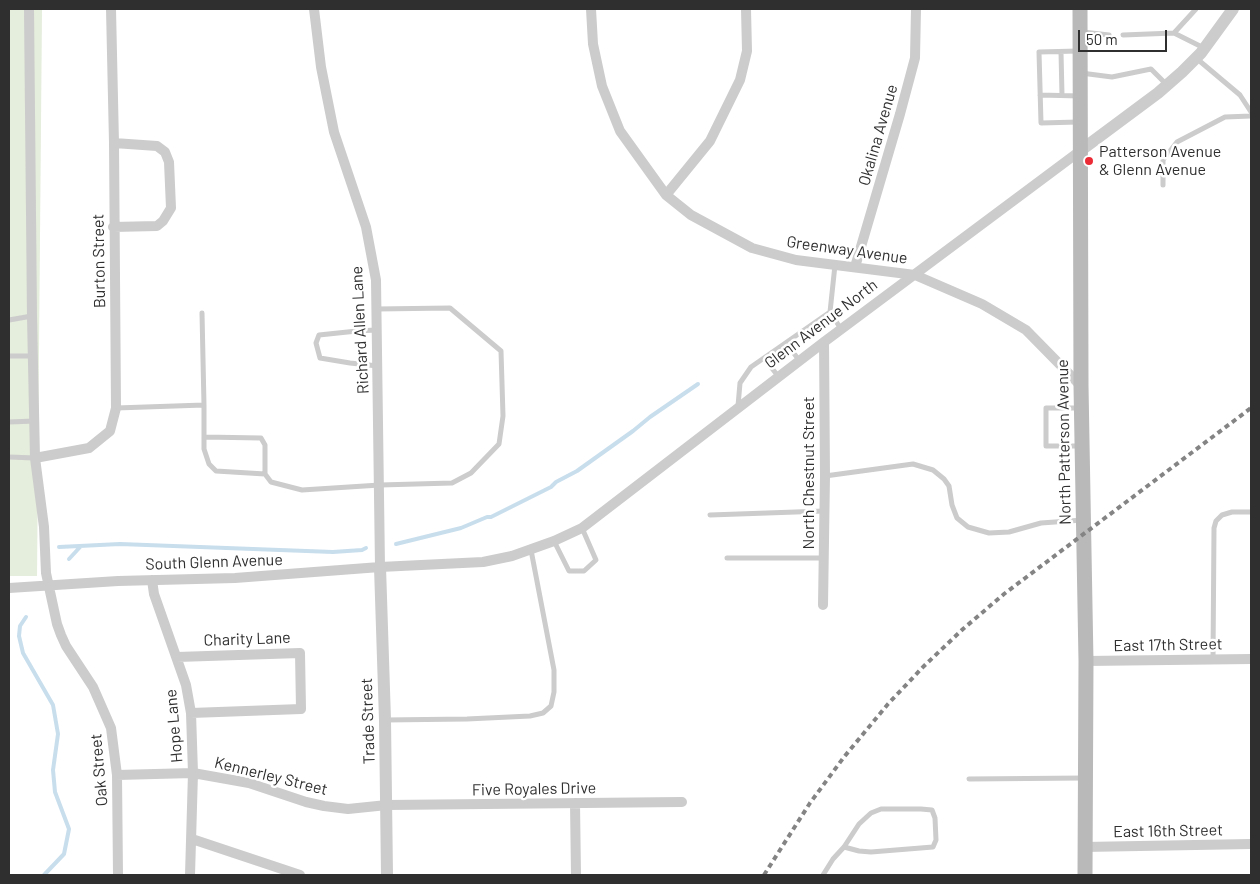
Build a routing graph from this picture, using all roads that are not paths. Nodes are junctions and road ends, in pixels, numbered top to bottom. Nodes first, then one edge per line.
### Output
1 (29, 9) edge
2 (110, 9) edge
3 (314, 9) edge
4 (591, 9) edge
5 (746, 9) edge
6 (916, 9) edge
7 (1080, 9) edge
8 (1196, 9) edge
9 (1233, 9) edge
10 (1080, 32) junction
11 (1174, 33) junction
12 (1123, 34) dead end
13 (1110, 35) dead end
14 (1205, 48) junction
15 (1080, 51) junction
16 (1061, 52) junction
17 (1196, 58) junction
18 (1081, 72) junction
19 (1168, 85) junction
20 (1040, 95) junction
21 (1062, 95) junction
22 (1081, 96) junction
23 (1251, 112) edge
24 (1251, 116) edge
25 (1081, 122) junction
26 (114, 143) junction
27 (1080, 151) junction
28 (1163, 186) dead end
29 (666, 195) junction
30 (113, 227) junction
31 (835, 265) junction
32 (855, 267) junction
33 (915, 275) junction
34 (377, 309) junction
35 (830, 312) junction
36 (202, 313) dead end
37 (32, 316) junction
38 (9, 320) edge
39 (842, 329) junction
40 (377, 330) junction
41 (824, 342) junction
42 (786, 343) junction
43 (9, 356) edge
44 (34, 356) junction
45 (764, 358) junction
46 (799, 360) junction
47 (378, 366) junction
48 (778, 376) junction
49 (1081, 386) junction
50 (204, 405) junction
51 (738, 407) junction
52 (116, 408) junction
53 (1081, 408) junction
54 (34, 421) junction
55 (9, 422) edge
56 (204, 437) junction
57 (1082, 446) junction
58 (9, 457) edge
59 (35, 458) junction
60 (265, 474) junction
61 (825, 476) junction
62 (380, 485) junction
63 (824, 511) junction
64 (1251, 512) edge
65 (710, 515) dead end
66 (1083, 520) junction
67 (582, 528) junction
68 (554, 541) junction
69 (531, 550) junction
70 (727, 558) dead end
71 (824, 558) junction
72 (380, 567) junction
73 (152, 580) junction
74 (49, 586) junction
75 (9, 588) edge
76 (823, 605) dead end
77 (177, 657) junction
78 (1251, 658) edge
79 (1213, 659) junction
80 (1086, 661) junction
81 (190, 713) junction
82 (385, 720) junction
83 (193, 773) junction
84 (117, 775) junction
85 (1085, 778) junction
86 (969, 780) dead end
87 (682, 802) dead end
88 (575, 803) junction
89 (387, 806) junction
90 (192, 838) junction
91 (1251, 844) edge
92 (844, 847) junction
93 (1084, 847) junction
94 (118, 875) edge
95 (190, 875) edge
96 (300, 875) edge
97 (387, 875) edge
98 (576, 875) edge
99 (822, 875) edge
100 (1084, 875) edge

1 - 37 street, Oak Street
2 - 26 street, Burton Street
3 - 34 street, Richard Allen Lane
4 - 29 street, Greenway Avenue
5 - 29 street
6 - 32 street, Okalina Avenue
7 - 10 main road, North Patterson Avenue
8 - 11 lane
9 - 14 street, Glenn Avenue North
10 - 13 lane
10 - 15 main road, North Patterson Avenue
11 - 12 lane
11 - 14 lane
14 - 17 street, Glenn Avenue North
15 - 16 lane
15 - 18 main road, North Patterson Avenue
16 - 20 lane
16 - 21 lane
17 - 19 street, Glenn Avenue North
17 - 23 lane
18 - 19 lane
18 - 22 main road, North Patterson Avenue
19 - 27 street, Glenn Avenue North
20 - 21 lane
20 - 25 lane
21 - 22 lane
22 - 25 main road, North Patterson Avenue
24 - 28 lane
25 - 27 main road, North Patterson Avenue
26 - 30 street, Burton Street
26 - 30 street
27 - 33 street, Glenn Avenue North
27 - 49 main road, North Patterson Avenue
29 - 31 street, Greenway Avenue
30 - 52 street, Burton Street
31 - 32 street, Greenway Avenue
31 - 35 lane
32 - 33 street, Greenway Avenue
33 - 39 street, Glenn Avenue North
33 - 49 street, Greenway Avenue
34 - 40 street, Richard Allen Lane
34 - 62 lane
35 - 39 lane
35 - 42 lane
36 - 50 lane
37 - 38 lane
37 - 44 street, Oak Street
39 - 41 street, Glenn Avenue North
40 - 47 street, Richard Allen Lane
40 - 47 lane
41 - 46 street, Glenn Avenue North
41 - 61 street, North Chestnut Street
42 - 45 lane
42 - 46 lane
43 - 44 lane
44 - 54 street, Oak Street
45 - 48 lane
45 - 51 lane
46 - 48 street, Glenn Avenue North
47 - 62 street, Richard Allen Lane
48 - 51 street, Glenn Avenue North
49 - 53 main road, North Patterson Avenue
50 - 52 lane
50 - 56 lane
51 - 67 street, Glenn Avenue North
52 - 59 street, Burton Street
53 - 57 main road, North Patterson Avenue
53 - 57 lane
54 - 55 lane
54 - 59 street, Oak Street
56 - 60 lane
56 - 60 lane
57 - 66 main road, North Patterson Avenue
58 - 59 lane
59 - 74 street, Oak Street
60 - 62 lane
61 - 63 street, North Chestnut Street
61 - 66 lane
62 - 72 street, Richard Allen Lane
63 - 65 lane
63 - 71 street, North Chestnut Street
64 - 79 lane
66 - 80 main road, North Patterson Avenue
67 - 68 street, Glenn Avenue North
67 - 68 lane
68 - 69 street, Glenn Avenue North
69 - 72 street, Glenn Avenue North
69 - 82 lane
70 - 71 lane
71 - 76 street, North Chestnut Street
72 - 73 street, South Glenn Avenue
72 - 82 street, Trade Street
73 - 74 street, South Glenn Avenue
73 - 77 street, Hope Lane
74 - 75 street, South Glenn Avenue
74 - 84 street, Oak Street
77 - 81 street, Hope Lane
77 - 81 street, Charity Lane
78 - 79 street, East 17th Street
79 - 80 street, East 17th Street
80 - 85 main road, North Patterson Avenue
81 - 83 street, Hope Lane
82 - 89 street, Trade Street
83 - 84 street, Kennerley Street
83 - 89 street, Kennerley Street
83 - 90 street, Hope Lane
84 - 94 street, Oak Street
85 - 86 lane
85 - 93 main road, North Patterson Avenue
87 - 88 street, Five Royales Drive
88 - 89 street, Five Royales Drive
88 - 98 street
89 - 97 street, Trade Street
90 - 95 street, Hope Lane
90 - 96 street
91 - 93 street, East 16th Street
92 - 92 lane
92 - 99 lane
93 - 100 main road, North Patterson Avenue

